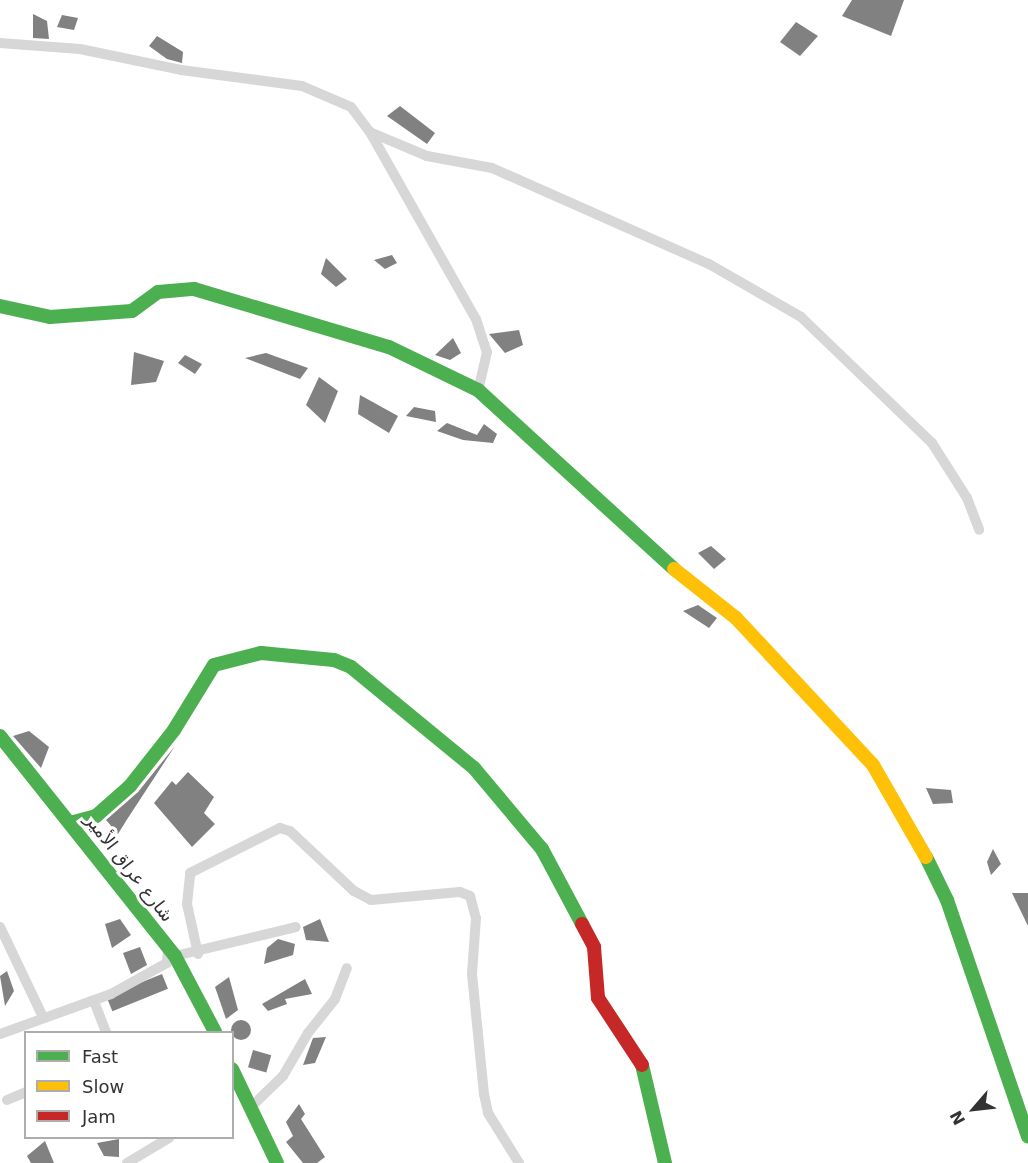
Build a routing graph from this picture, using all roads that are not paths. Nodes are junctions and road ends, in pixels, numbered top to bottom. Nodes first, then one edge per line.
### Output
1 (0, 43) edge
2 (370, 132) junction
3 (0, 306) edge
4 (477, 390) junction
5 (979, 530) dead end
6 (0, 736) edge
7 (70, 823) junction
8 (0, 927) edge
9 (296, 927) dead end
10 (172, 952) junction
11 (198, 954) junction
12 (347, 968) dead end
13 (94, 1001) junction
14 (43, 1017) junction
15 (106, 1031) edge
16 (214, 1031) edge
17 (0, 1034) edge
18 (234, 1073) edge
19 (24, 1093) edge
20 (245, 1093) junction
21 (7, 1100) dead end
22 (234, 1100) edge
23 (252, 1106) junction
24 (1028, 1136) edge
25 (163, 1139) edge
26 (127, 1163) edge
27 (277, 1163) edge
28 (519, 1163) edge
29 (665, 1163) edge

1 - 2 street
2 - 4 street
2 - 5 street
3 - 4 street
4 - 24 street
6 - 7 street, شارع عراق الأمير
7 - 10 street, شارع عراق الأمير
7 - 29 street
8 - 14 street
9 - 11 street
10 - 11 street
10 - 13 street
10 - 16 street, شارع عراق الأمير
11 - 28 street
12 - 23 street
13 - 14 street
13 - 15 street
14 - 17 street
18 - 20 street
19 - 21 street
20 - 22 street
20 - 23 street
23 - 27 street
25 - 26 street

